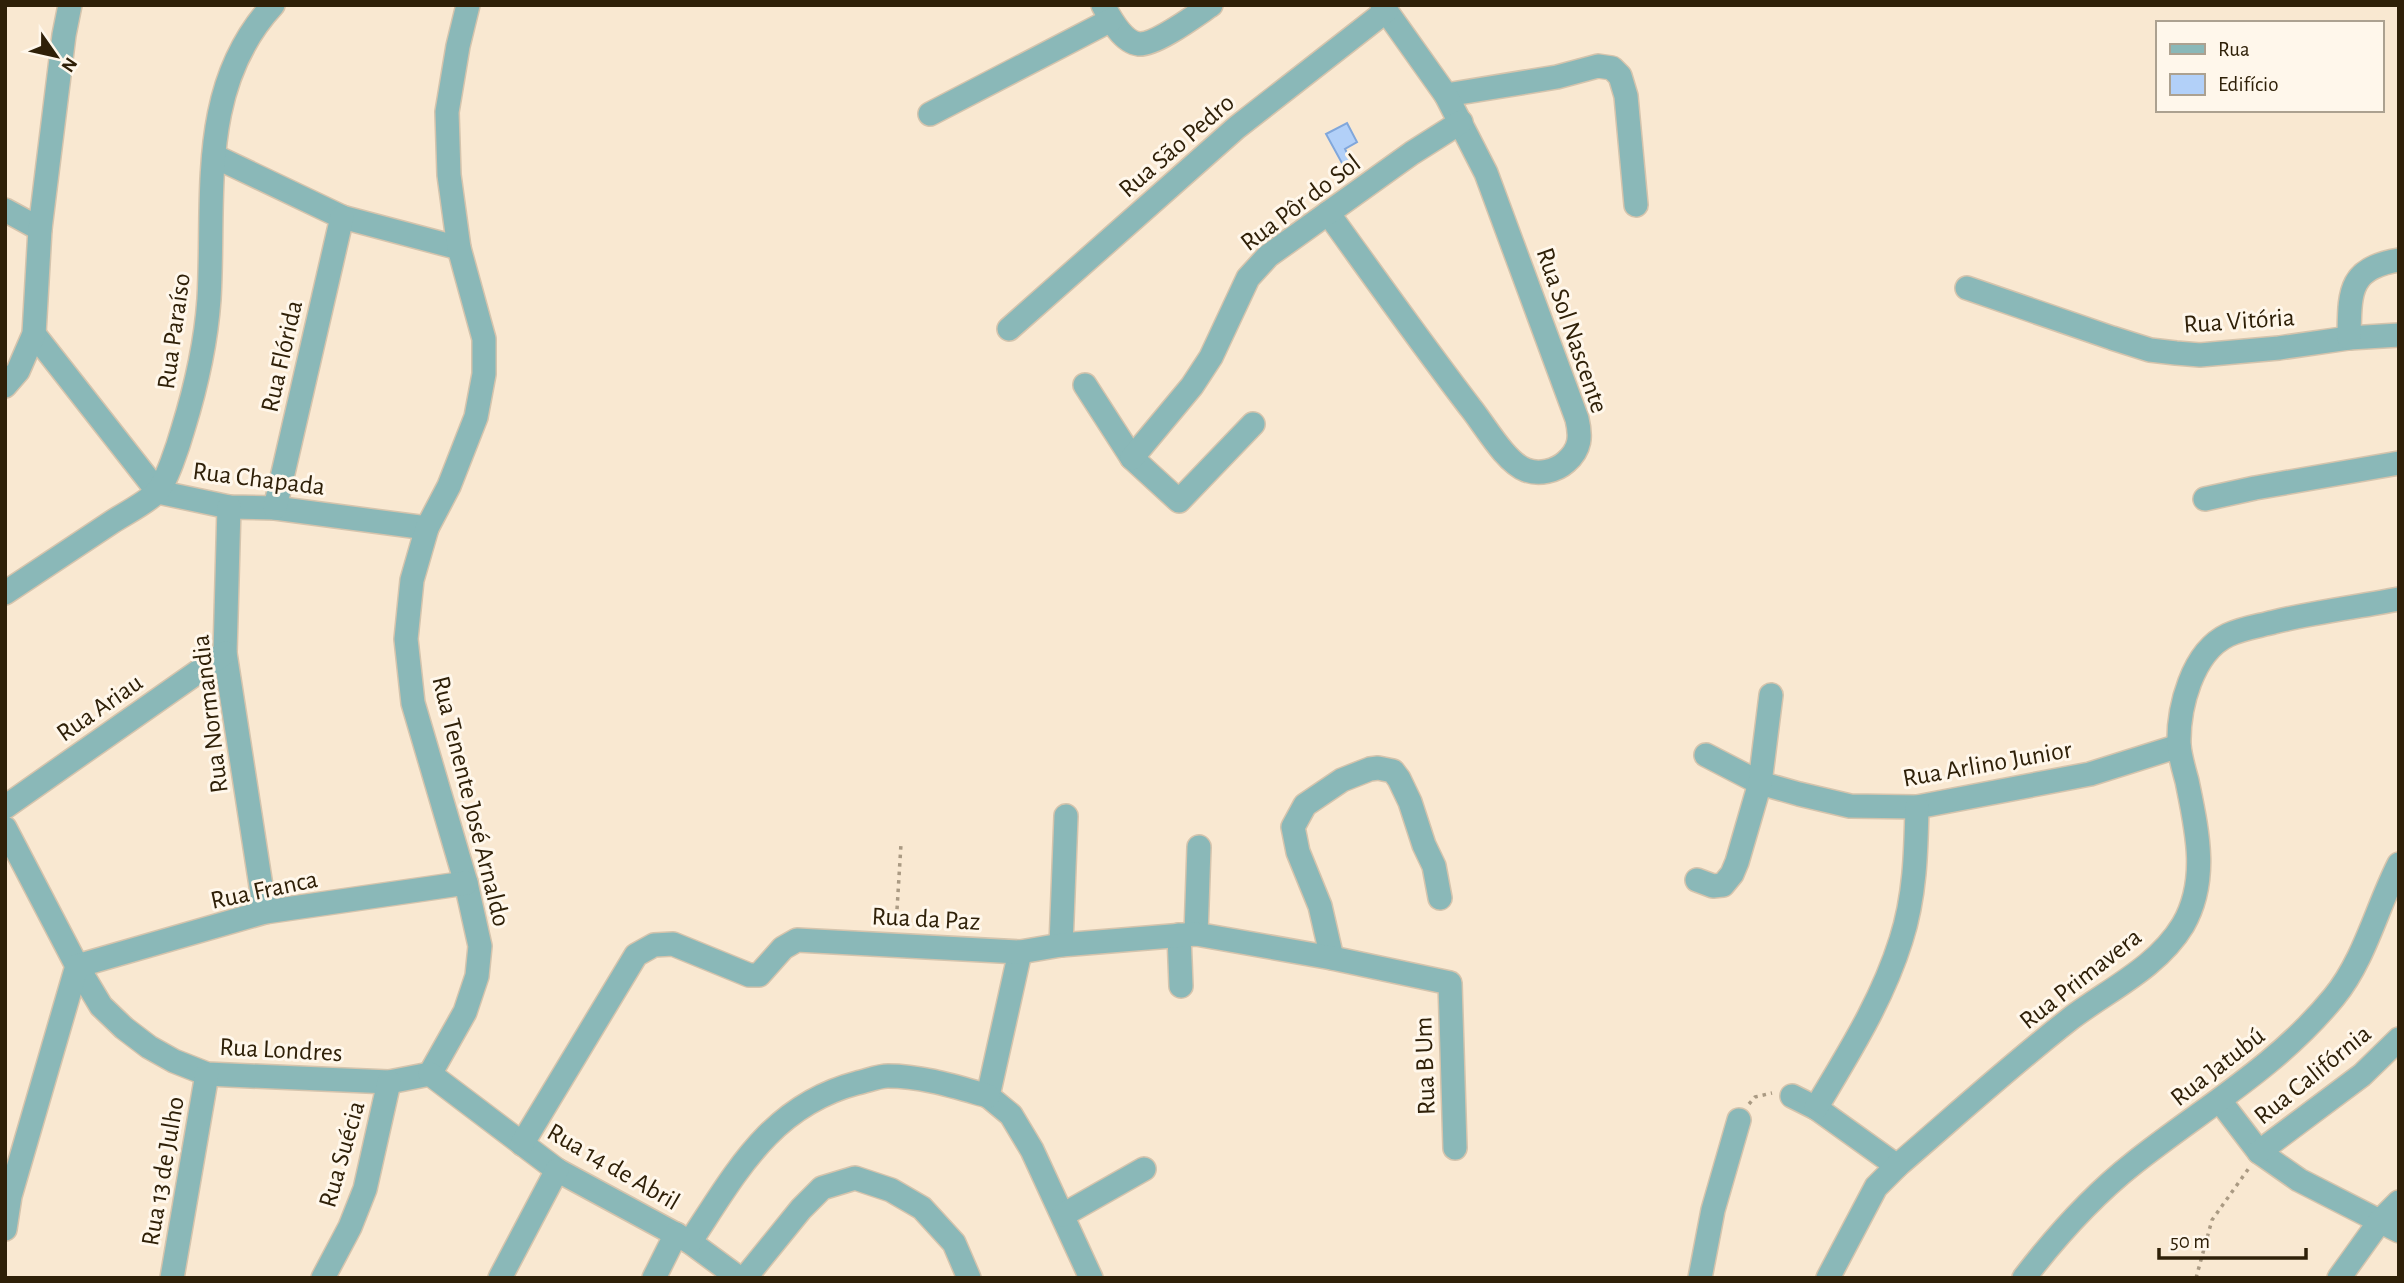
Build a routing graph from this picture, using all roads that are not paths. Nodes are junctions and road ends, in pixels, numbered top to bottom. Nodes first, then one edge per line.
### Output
1 (70, 5) edge
2 (273, 5) edge
3 (468, 5) edge
4 (1211, 5) edge
5 (1384, 8) edge
6 (1113, 20) edge
7 (1446, 96) junction
8 (930, 114) dead end
9 (1461, 122) junction
10 (214, 156) junction
11 (1636, 205) dead end
12 (5, 210) edge
13 (1328, 213) junction
14 (342, 217) junction
15 (40, 229) junction
16 (459, 248) junction
17 (2399, 260) edge
18 (1967, 288) dead end
19 (1009, 329) dead end
20 (34, 334) junction
21 (2399, 335) edge
22 (2349, 338) junction
23 (1085, 385) dead end
24 (5, 386) edge
25 (1253, 424) dead end
26 (1132, 458) junction
27 (2399, 463) edge
28 (158, 492) junction
29 (2204, 499) dead end
30 (229, 507) junction
31 (275, 508) junction
32 (427, 528) junction
33 (5, 593) edge
34 (2399, 599) edge
35 (225, 653) junction
36 (1771, 695) dead end
37 (2179, 746) junction
38 (1706, 755) dead end
39 (1760, 782) junction
40 (5, 807) edge
41 (1917, 807) junction
42 (1066, 816) dead end
43 (5, 828) edge
44 (1199, 847) dead end
45 (2399, 864) edge
46 (1697, 880) dead end
47 (466, 883) junction
48 (1440, 898) dead end
49 (265, 912) junction
50 (1187, 935) junction
51 (1061, 945) junction
52 (1020, 952) junction
53 (1332, 958) junction
54 (77, 966) junction
55 (1450, 984) joint
56 (1181, 986) dead end
57 (2399, 1039) edge
58 (207, 1074) junction
59 (430, 1074) junction
60 (389, 1082) junction
61 (1792, 1096) road end
62 (988, 1097) junction
63 (2220, 1101) junction
64 (1816, 1108) junction
65 (1740, 1120) road end
66 (522, 1144) junction
67 (1455, 1148) dead end
68 (2259, 1152) junction
69 (1897, 1167) junction
70 (1144, 1169) dead end
71 (557, 1170) junction
72 (2399, 1202) edge
73 (1063, 1215) junction
74 (2390, 1226) edge
75 (5, 1229) edge
76 (683, 1238) junction
77 (1833, 1276) edge
78 (172, 1278) edge
79 (323, 1278) edge
80 (500, 1278) edge
81 (654, 1278) edge
82 (739, 1278) edge
83 (745, 1278) edge
84 (969, 1278) edge
85 (1091, 1278) edge
86 (1699, 1278) edge
87 (2024, 1278) edge
88 (2339, 1278) edge

1 - 15 street
2 - 10 street, Rua Paraíso
3 - 16 street, Rua Tenente José Arnaldo
4 - 6 street
5 - 7 street, Rua Sol Nascente
5 - 19 street, Rua São Pedro
6 - 8 street
7 - 9 street, Rua Sol Nascente
7 - 11 street
9 - 13 street, Rua Pôr do Sol
9 - 13 street, Rua Sol Nascente
10 - 14 street
10 - 28 street, Rua Paraíso
12 - 15 street
13 - 26 street, Rua Pôr do Sol
14 - 16 street
14 - 31 street, Rua Flórida
15 - 20 street
16 - 32 street, Rua Tenente José Arnaldo
17 - 22 street
18 - 22 street, Rua Vitória
20 - 24 street
20 - 28 street, Rua Chapada
21 - 22 street, Rua Vitória
23 - 26 street
25 - 26 street
27 - 29 street
28 - 30 street, Rua Chapada
28 - 33 street
30 - 31 street, Rua Chapada
30 - 35 street, Rua Normandia
31 - 32 street, Rua Chapada
32 - 47 street, Rua Tenente José Arnaldo
34 - 37 street, Rua Primavera
35 - 40 street, Rua Ariau
35 - 49 street, Rua Normandia
36 - 39 street
37 - 41 street, Rua Arlino Junior
37 - 69 street, Rua Primavera
38 - 39 street, Rua Arlino Junior
39 - 41 street, Rua Arlino Junior
39 - 46 street
41 - 64 street
42 - 51 street
43 - 54 street, Rua Londres
44 - 50 street
45 - 63 street, Rua Jatubú
47 - 49 street, Rua Franca
47 - 59 street, Rua Tenente José Arnaldo
48 - 53 street
49 - 54 street, Rua Franca
50 - 51 street, Rua da Paz
50 - 53 street, Rua da Paz
50 - 56 street
51 - 52 street, Rua da Paz
52 - 62 street
52 - 66 street, Rua da Paz
53 - 55 street, Rua da Paz
54 - 58 street, Rua Londres
54 - 75 street
55 - 67 street, Rua B Um
57 - 68 street, Rua Califórnia
58 - 60 street, Rua Londres
58 - 78 street, Rua 13 de Julho
59 - 60 street, Rua Londres
59 - 66 street, Rua 14 de Abril
60 - 79 street, Rua Suécia
61 - 64 street
62 - 73 street
62 - 76 street
63 - 68 street
63 - 87 street, Rua Jatubú
64 - 69 street
65 - 86 street
66 - 71 street, Rua 14 de Abril
68 - 74 street
69 - 77 street, Rua Primavera
70 - 73 street
71 - 76 street, Rua 14 de Abril
71 - 80 street
72 - 74 street
73 - 85 street
74 - 88 street
76 - 81 street
76 - 82 street, Rua 14 de Abril
83 - 84 street

